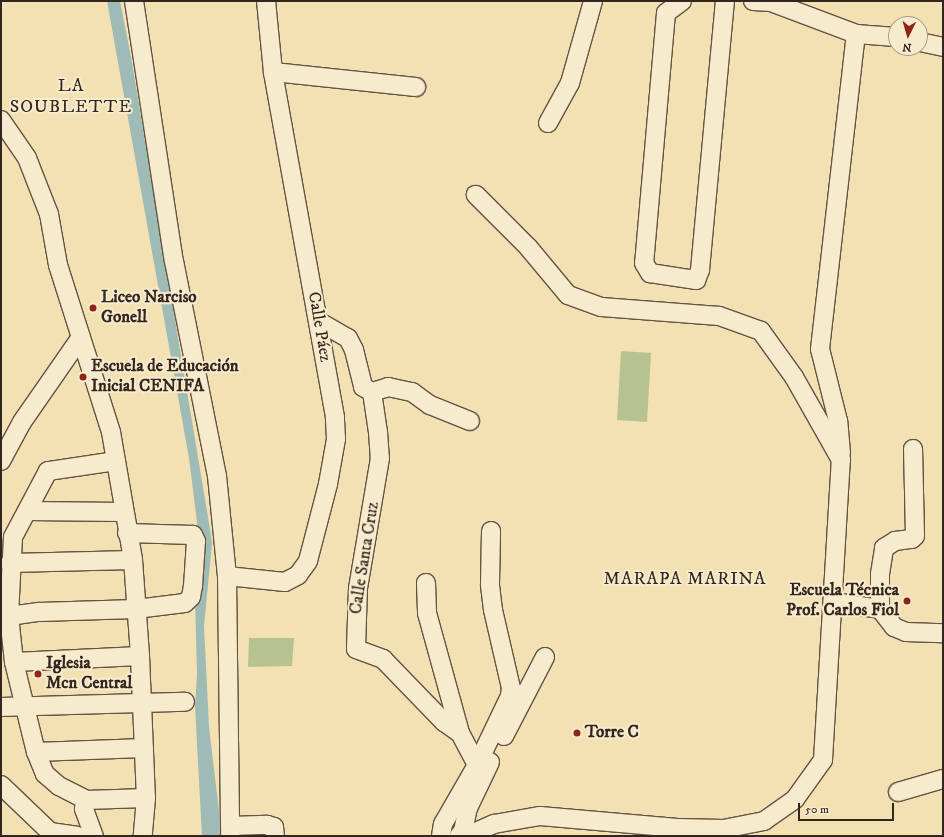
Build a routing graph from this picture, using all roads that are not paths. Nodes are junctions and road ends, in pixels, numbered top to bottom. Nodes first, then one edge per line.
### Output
1 (134, 1) edge
2 (266, 1) edge
3 (593, 1) edge
4 (682, 1) edge
5 (725, 1) edge
6 (753, 1) edge
7 (856, 34) junction
8 (888, 36) edge
9 (928, 44) edge
10 (943, 47) edge
11 (273, 72) junction
12 (416, 87) dead end
13 (1, 120) edge
14 (548, 123) dead end
15 (476, 195) dead end
16 (318, 321) junction
17 (81, 337) junction
18 (372, 392) junction
19 (470, 421) dead end
20 (913, 449) dead end
21 (842, 460) junction
22 (1, 461) edge
23 (116, 461) junction
24 (28, 511) junction
25 (124, 512) junction
26 (491, 531) dead end
27 (128, 533) junction
28 (133, 560) junction
29 (10, 563) junction
30 (227, 576) junction
31 (426, 583) dead end
32 (834, 602) junction
33 (136, 609) junction
34 (880, 609) junction
35 (9, 616) junction
36 (943, 633) edge
37 (140, 656) junction
38 (545, 657) dead end
39 (14, 662) junction
40 (185, 702) dead end
41 (141, 703) junction
42 (25, 705) junction
43 (1, 707) edge
44 (460, 733) junction
45 (144, 748) junction
46 (36, 752) junction
47 (476, 765) junction
48 (943, 779) edge
49 (1, 785) edge
50 (898, 792) dead end
51 (146, 798) junction
52 (86, 800) junction
53 (764, 829) edge
54 (230, 831) edge
55 (77, 836) edge
56 (94, 836) edge
57 (143, 836) edge
58 (275, 836) edge
59 (441, 836) edge
60 (459, 836) edge
61 (467, 836) edge

1 - 30 street
2 - 11 street, Calle Páez
3 - 14 street
4 - 5 street
6 - 7 street
7 - 8 street
7 - 21 street
9 - 10 street
11 - 12 street
11 - 16 street, Calle Páez
13 - 17 street
15 - 21 street
16 - 18 street
16 - 30 street, Calle Páez
17 - 22 street
17 - 23 street
18 - 19 street
18 - 44 street, Calle Santa Cruz
20 - 34 street
21 - 32 street
23 - 24 street
23 - 25 street
24 - 25 street
24 - 29 street
25 - 27 street
26 - 47 street
27 - 28 street
27 - 33 street
28 - 29 street
28 - 33 street
29 - 35 street
30 - 54 street
31 - 44 street
32 - 34 street
32 - 53 street
33 - 35 street
33 - 37 street
34 - 36 street
35 - 39 street
37 - 39 street
37 - 41 street
38 - 60 street
39 - 42 street
40 - 41 street
41 - 42 street
41 - 45 street
42 - 43 street
42 - 46 street
44 - 47 street, Calle Santa Cruz
45 - 46 street
45 - 51 street
46 - 52 street
47 - 59 street
48 - 50 street
49 - 55 street
51 - 52 street
51 - 57 street
52 - 56 street
53 - 61 street
54 - 58 street

